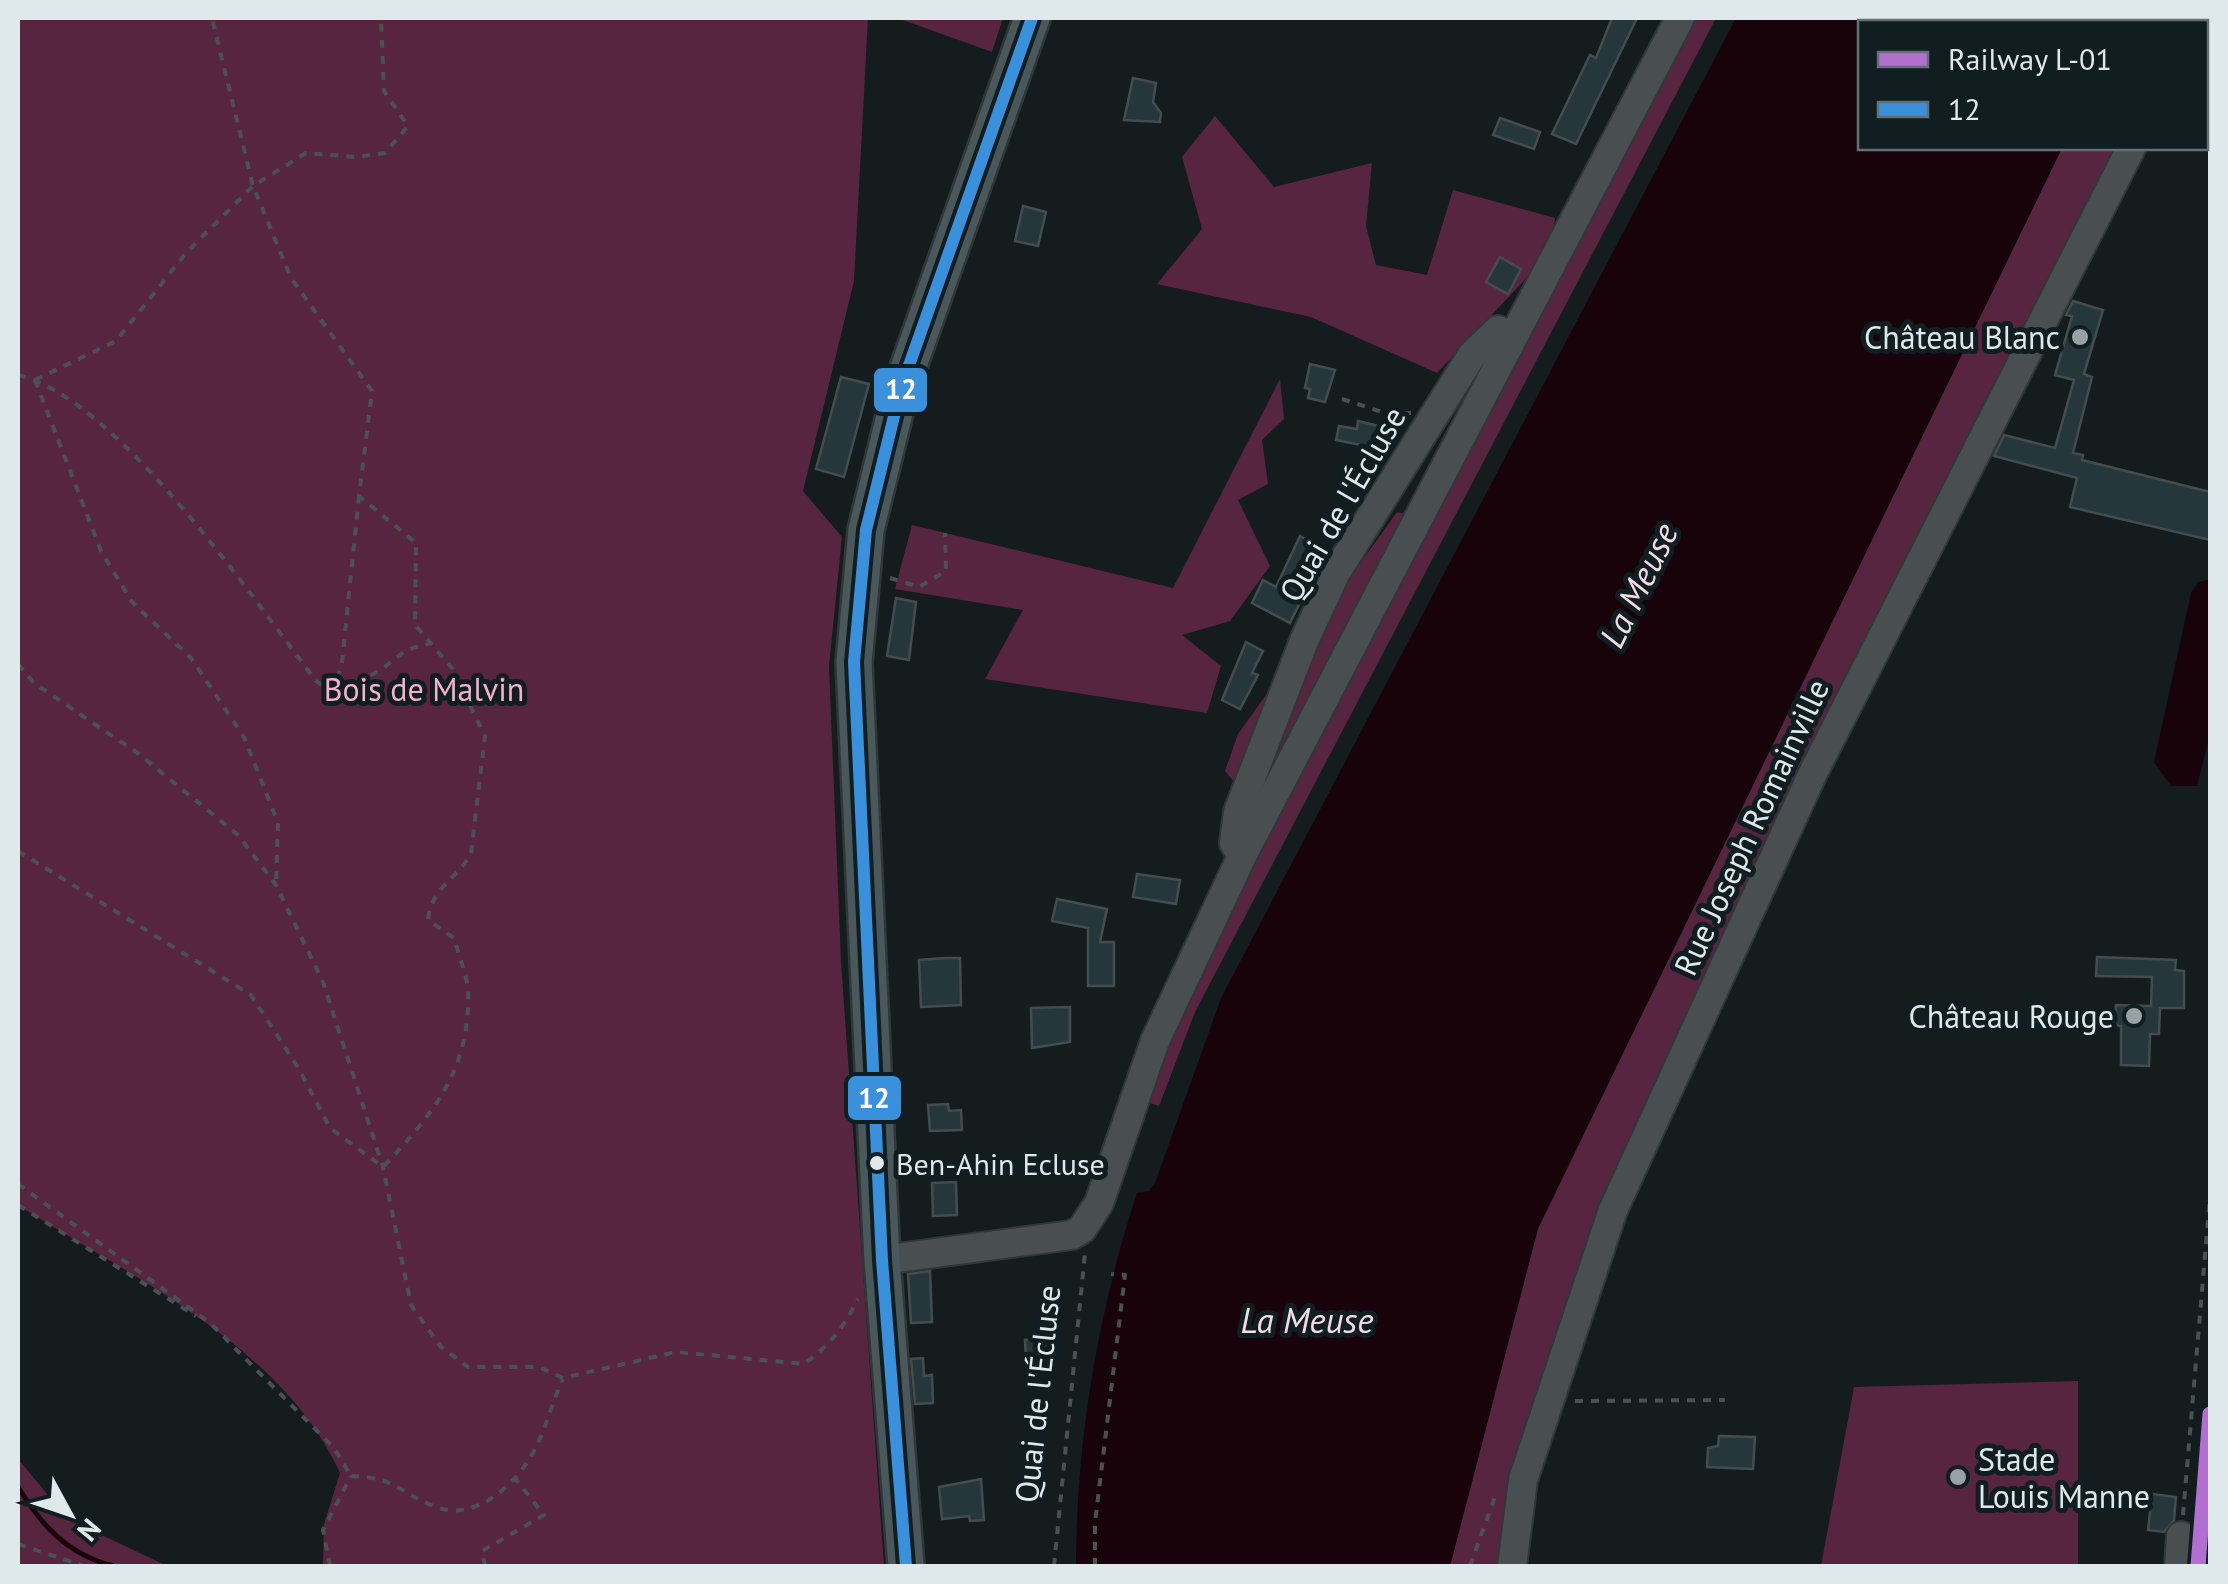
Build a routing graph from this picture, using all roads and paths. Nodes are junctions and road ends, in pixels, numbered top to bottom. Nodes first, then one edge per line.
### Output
1 (212, 18) edge
2 (381, 18) edge
3 (1032, 18) edge
4 (1680, 18) edge
5 (2130, 150) edge
6 (254, 186) junction
7 (1513, 337) junction
8 (18, 376) edge
9 (35, 380) junction
10 (1342, 399) dead end
11 (1416, 413) dead end
12 (359, 496) junction
13 (946, 533) dead end
14 (862, 569) junction
15 (431, 644) junction
16 (18, 664) edge
17 (334, 694) junction
18 (18, 851) edge
19 (1242, 856) junction
20 (276, 885) junction
21 (383, 1167) junction
22 (18, 1184) edge
23 (2210, 1196) edge
24 (18, 1205) edge
25 (1082, 1229) junction
26 (1111, 1274) dead end
27 (883, 1275) junction
28 (187, 1308) junction
29 (563, 1378) junction
30 (1725, 1400) dead end
31 (1548, 1401) junction
32 (514, 1475) junction
33 (350, 1476) junction
34 (2181, 1536) joint
35 (18, 1544) edge
36 (84, 1566) edge
37 (330, 1566) edge
38 (485, 1566) edge
39 (906, 1566) edge
40 (1054, 1566) edge
41 (1096, 1566) edge
42 (1512, 1566) edge
43 (2179, 1566) edge

1 - 6 path
2 - 6 path
3 - 14 main road
4 - 7 street, Quai de l'Écluse
5 - 31 street, Rue Joseph Romainville
6 - 9 path
6 - 12 path
7 - 19 street, Quai de l'Écluse
7 - 19 street, Quai de l'Écluse
8 - 9 path
9 - 17 path
9 - 20 path
10 - 11 path
12 - 15 path
12 - 17 path
13 - 14 path
14 - 27 main road
15 - 17 path
15 - 21 path
16 - 20 path
18 - 21 path
19 - 25 street, Quai de l'Écluse
20 - 21 path
21 - 29 path
22 - 28 path
23 - 34 path
24 - 28 path
25 - 27 street, Quai de l'Écluse
25 - 40 path, Quai de l'Écluse
26 - 41 path
27 - 29 path
27 - 39 main road
28 - 33 path
29 - 32 path
30 - 31 path
31 - 42 street, Rue Joseph Romainville
32 - 33 path
32 - 38 path
33 - 37 path
34 - 43 street
35 - 36 path

